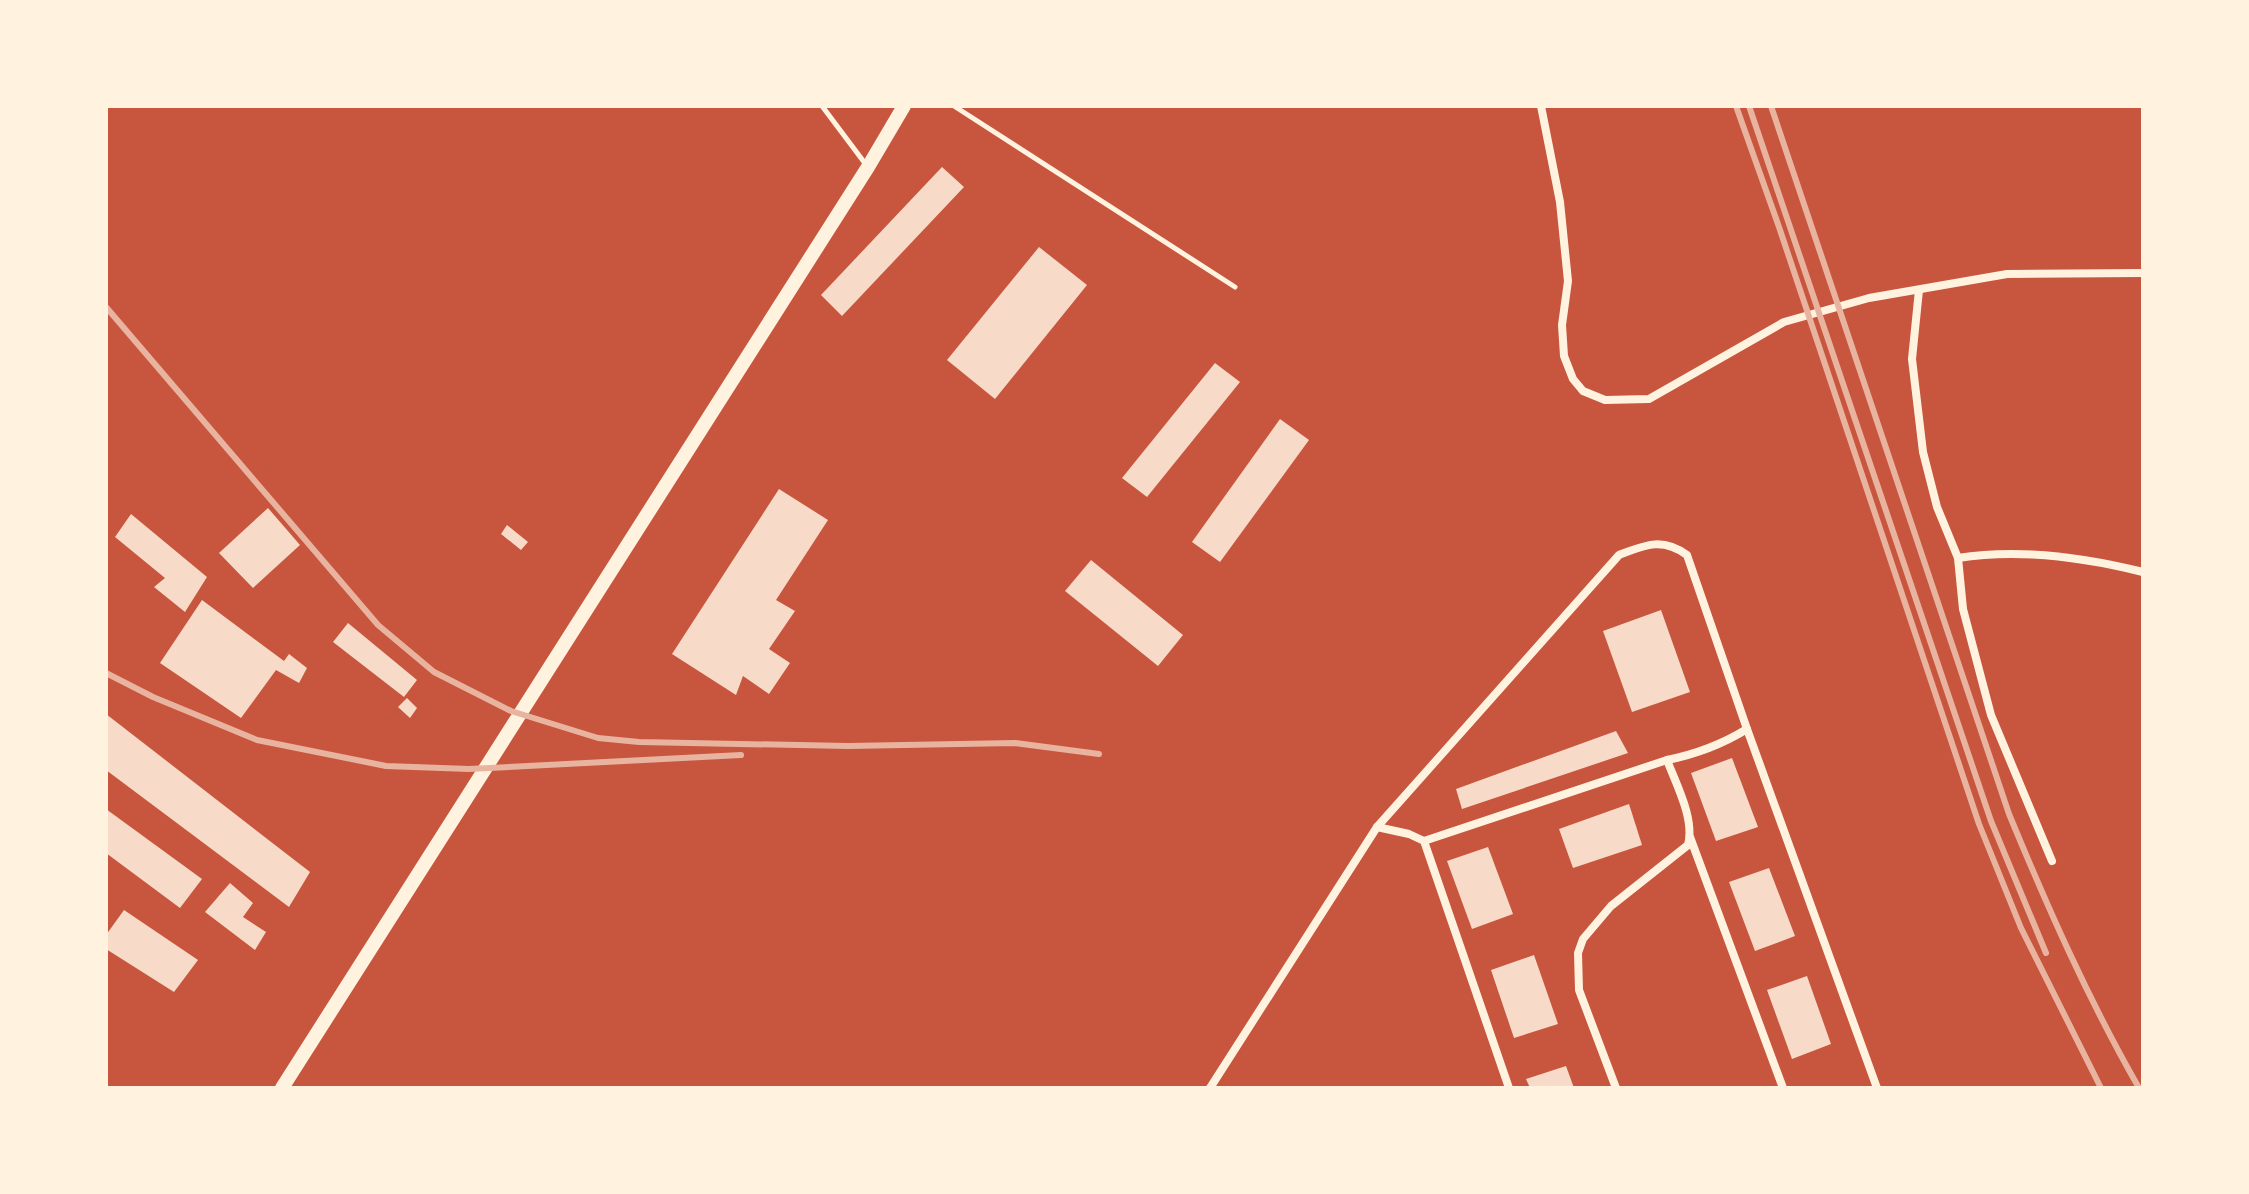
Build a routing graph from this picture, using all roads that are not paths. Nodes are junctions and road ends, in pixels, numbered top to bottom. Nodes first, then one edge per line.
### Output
1 (822, 106) edge
2 (904, 106) edge
3 (954, 106) edge
4 (1541, 106) edge
5 (868, 167) junction
6 (2143, 273) edge
7 (1235, 287) dead end
8 (1919, 290) junction
9 (1958, 558) junction
10 (2143, 572) edge
11 (1747, 729) junction
12 (1667, 760) junction
13 (1377, 827) junction
14 (1690, 836) junction
15 (1424, 841) junction
16 (2052, 861) dead end
17 (1779, 1074) junction
18 (282, 1088) edge
19 (1210, 1088) edge
20 (1509, 1088) edge
21 (1616, 1088) edge
22 (1775, 1088) edge
23 (1783, 1088) edge
24 (1877, 1088) edge

1 - 5 lane
2 - 5 street
3 - 7 lane
4 - 8 street
5 - 18 street
6 - 8 street
8 - 9 street
9 - 10 street
9 - 16 street
11 - 12 street
11 - 13 street
11 - 24 street
12 - 14 street
12 - 15 street
13 - 15 street
13 - 19 street
14 - 17 street
14 - 21 street
15 - 20 street
17 - 22 lane
17 - 23 street

